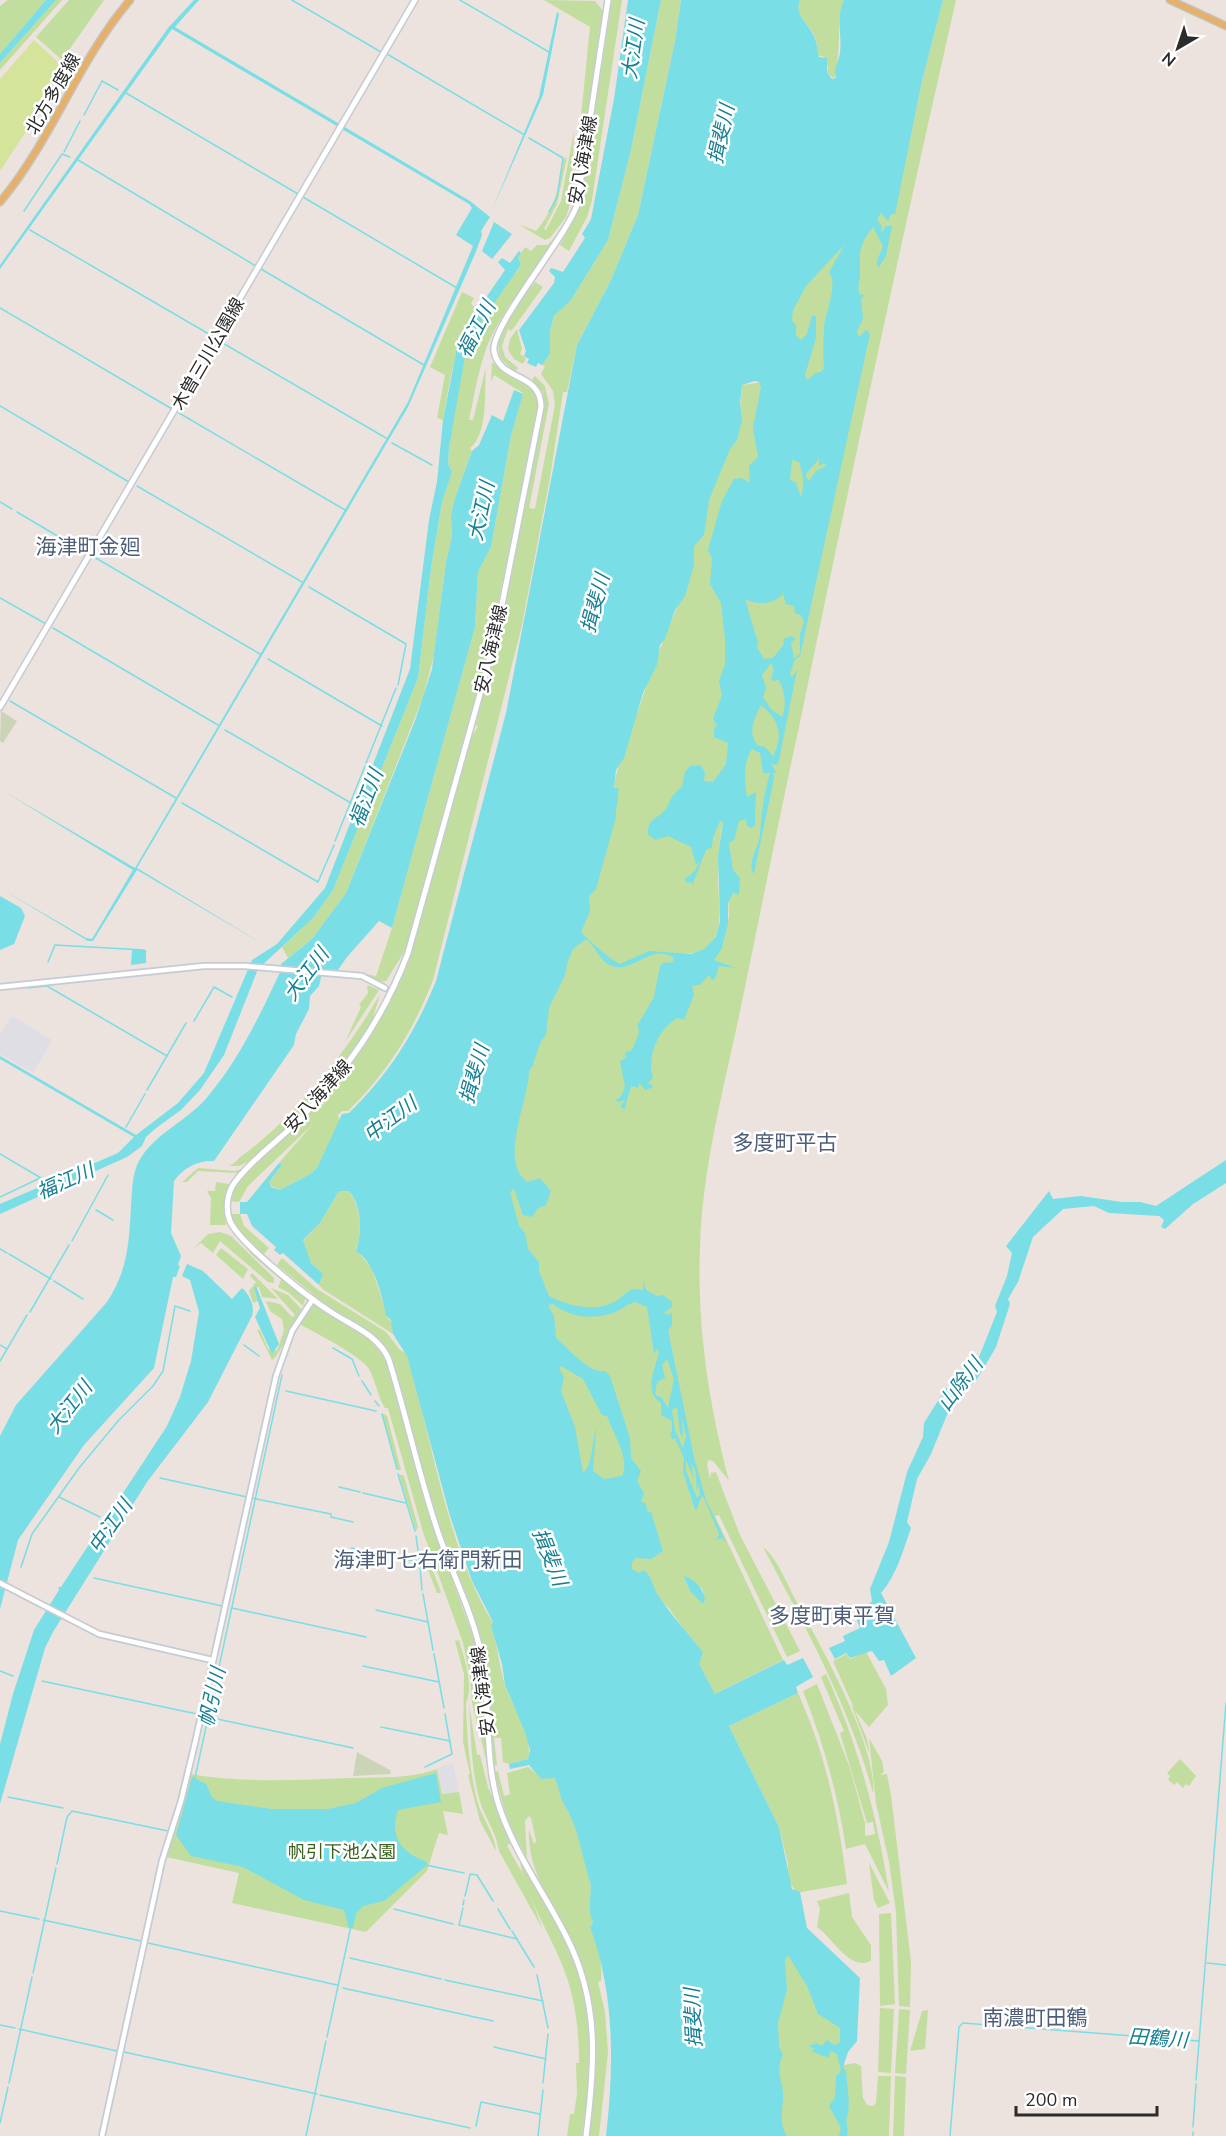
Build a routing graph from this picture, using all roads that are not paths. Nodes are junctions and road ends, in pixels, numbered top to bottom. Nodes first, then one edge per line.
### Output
1 (130, 0) edge
2 (415, 0) edge
3 (608, 0) edge
4 (1170, 0) edge
5 (1226, 26) edge
6 (0, 202) edge
7 (0, 707) edge
8 (0, 987) edge
9 (385, 988) dead end
10 (313, 1299) junction
11 (0, 1583) edge
12 (212, 1660) junction
13 (102, 2136) edge
14 (586, 2136) edge

1 - 6 main road, 北方多度線
2 - 7 main road, 木曽三川公園線
3 - 10 main road, 安八海津線
4 - 5 main road
8 - 9 street
10 - 12 street
10 - 14 main road, 安八海津線
11 - 12 street
12 - 13 street

